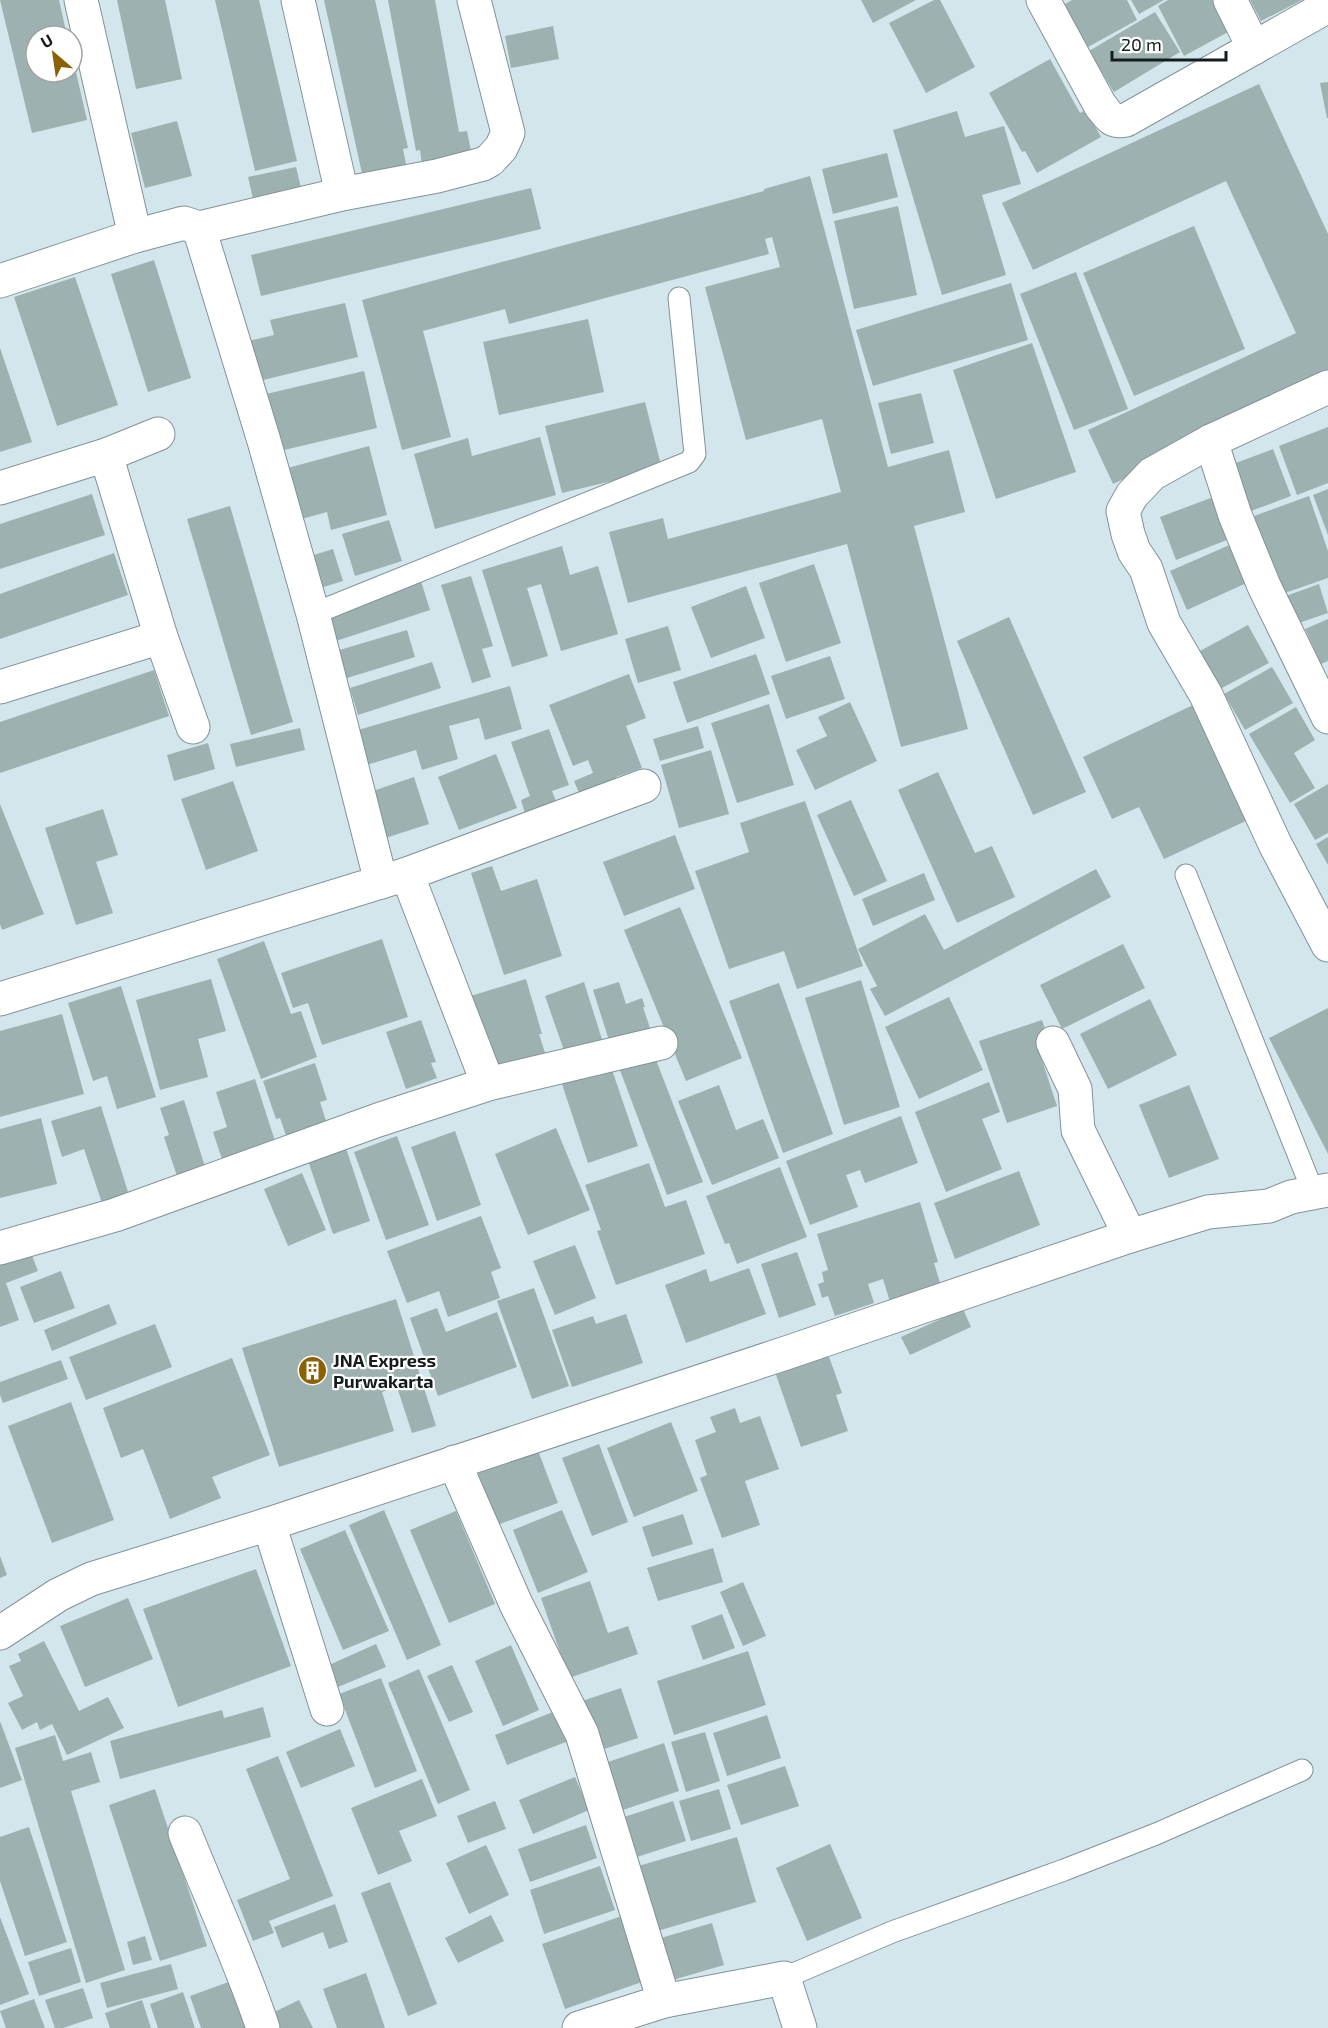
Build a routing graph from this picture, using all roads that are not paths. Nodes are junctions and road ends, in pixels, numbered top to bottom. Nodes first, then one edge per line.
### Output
1 (81, 0) edge
2 (298, 0) edge
3 (474, 0) edge
4 (1042, 0) edge
5 (1230, 0) edge
6 (1328, 6) edge
7 (1254, 48) junction
8 (342, 194) junction
9 (199, 228) junction
10 (135, 236) junction
11 (0, 281) edge
12 (679, 298) dead end
13 (1328, 387) edge
14 (158, 434) dead end
15 (1211, 441) junction
16 (106, 455) junction
17 (0, 488) edge
18 (313, 614) junction
19 (161, 637) junction
20 (0, 687) edge
21 (1328, 717) edge
22 (193, 727) dead end
23 (644, 786) dead end
24 (1186, 875) dead end
25 (394, 878) junction
26 (1328, 945) edge
27 (0, 999) edge
28 (661, 1042) dead end
29 (1053, 1043) dead end
30 (488, 1084) junction
31 (1321, 1192) edge
32 (1130, 1236) junction
33 (0, 1248) edge
34 (454, 1462) junction
35 (269, 1524) junction
36 (0, 1633) edge
37 (327, 1709) dead end
38 (1302, 1770) dead end
39 (185, 1833) dead end
40 (784, 1978) junction
41 (664, 2001) junction
42 (263, 2028) edge
43 (579, 2028) edge
44 (800, 2028) edge

1 - 10 street
2 - 8 street
3 - 8 street
4 - 7 street
5 - 7 street
6 - 7 street
8 - 9 street
9 - 10 street
9 - 18 street
10 - 11 street
12 - 18 lane
13 - 15 street
14 - 16 street
15 - 21 street
15 - 26 street
16 - 17 street
16 - 19 street
18 - 25 street
19 - 20 street
19 - 22 street
23 - 25 street
24 - 31 lane
25 - 27 street
25 - 30 street
28 - 30 street
29 - 32 street
30 - 33 street
31 - 32 street
32 - 34 street
34 - 35 street
34 - 41 street
35 - 36 street
35 - 37 street
38 - 40 lane
39 - 42 street
40 - 41 street
40 - 44 street
41 - 43 street

